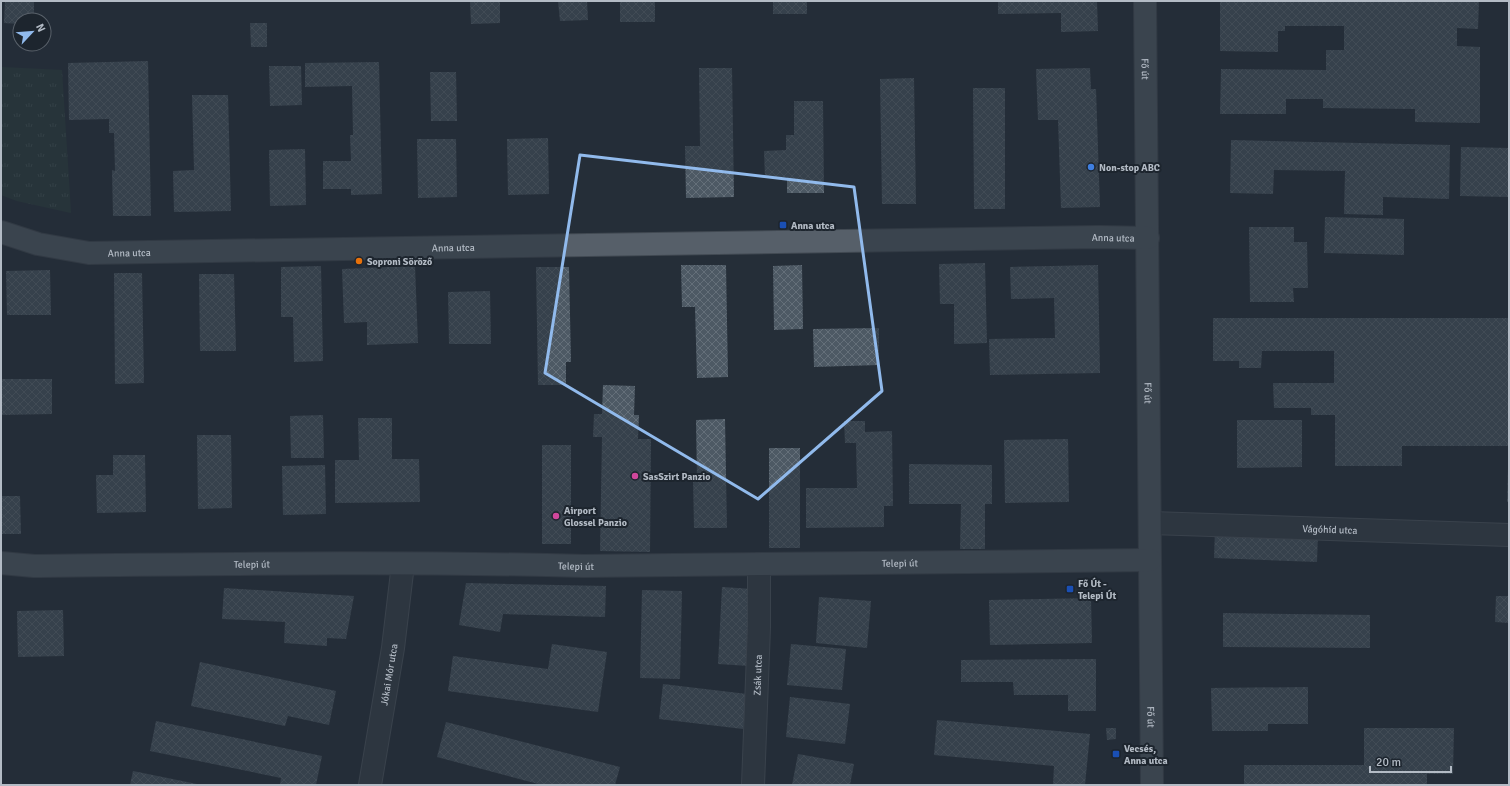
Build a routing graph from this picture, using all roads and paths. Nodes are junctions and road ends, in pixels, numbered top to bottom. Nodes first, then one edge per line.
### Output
1 (1145, 1) edge
2 (1, 232) edge
3 (1148, 238) junction
4 (1151, 523) junction
5 (1509, 535) edge
6 (1150, 560) junction
7 (1, 563) edge
8 (403, 564) junction
9 (759, 564) junction
10 (370, 785) edge
11 (753, 785) edge
12 (1152, 785) edge

1 - 3 main road, Fő út
2 - 3 main road, Anna utca
3 - 4 main road, Fő út
4 - 5 street, Vágóhíd utca
4 - 6 main road, Fő út
6 - 9 main road, Telepi út
6 - 12 main road, Fő út
7 - 8 main road, Telepi út
8 - 9 main road, Telepi út
8 - 10 street, Jókai Mór utca
9 - 11 street, Zsák utca

